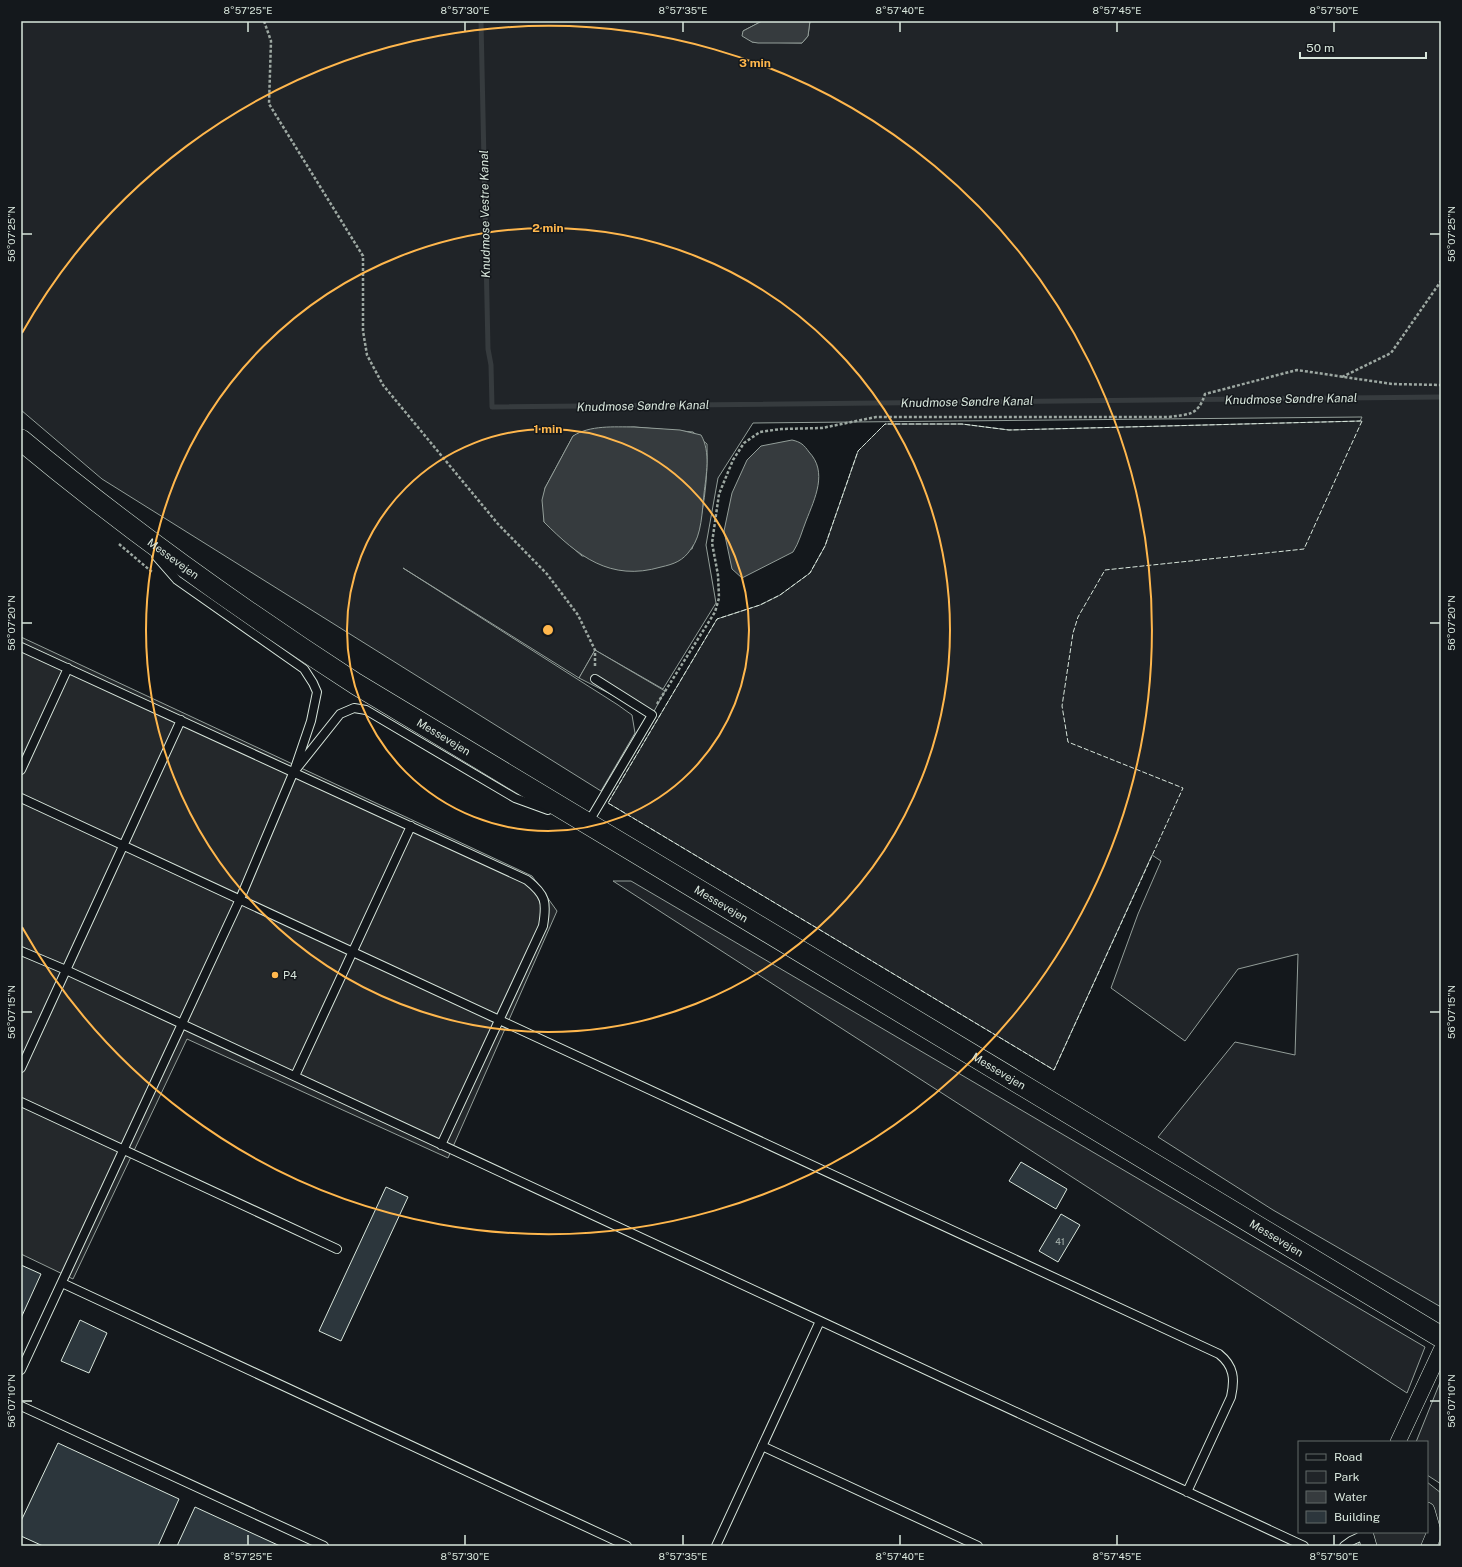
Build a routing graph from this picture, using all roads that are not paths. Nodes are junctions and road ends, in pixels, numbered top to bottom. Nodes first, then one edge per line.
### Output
1 (21, 440) edge
2 (133, 530) junction
3 (21, 646) edge
4 (68, 668) junction
5 (595, 679) road end
6 (181, 720) junction
7 (21, 770) edge
8 (294, 771) junction
9 (21, 798) edge
10 (587, 824) junction
11 (411, 826) junction
12 (124, 845) junction
13 (240, 899) junction
14 (21, 951) edge
15 (352, 952) junction
16 (66, 970) junction
17 (500, 1020) junction
18 (182, 1024) junction
19 (21, 1068) edge
20 (295, 1076) junction
21 (21, 1102) edge
22 (441, 1145) junction
23 (124, 1150) junction
24 (337, 1249) dead end
25 (62, 1283) junction
26 (820, 1321) junction
27 (1441, 1337) edge
28 (1441, 1350) edge
29 (21, 1370) edge
30 (21, 1406) edge
31 (1398, 1441) edge
32 (762, 1446) junction
33 (1187, 1492) junction
34 (1428, 1513) edge
35 (1366, 1538) edge
36 (324, 1546) edge
37 (627, 1546) edge
38 (716, 1546) edge
39 (978, 1546) edge
40 (1304, 1546) edge
41 (1344, 1546) edge
42 (1429, 1546) edge

1 - 2 main road, Messevejen
2 - 8 lane
2 - 10 main road, Messevejen
3 - 4 lane
4 - 6 lane
4 - 7 lane
5 - 10 lane
6 - 8 lane
6 - 12 lane
8 - 10 lane
8 - 11 lane
8 - 13 lane
9 - 12 lane
10 - 27 main road, Messevejen
11 - 15 lane
11 - 17 lane
12 - 13 lane
12 - 16 lane
13 - 15 lane
13 - 18 lane
14 - 16 lane
15 - 17 lane
15 - 20 lane
16 - 18 lane
16 - 19 lane
17 - 22 lane
17 - 33 lane
18 - 20 lane
18 - 23 lane
20 - 22 lane
21 - 23 lane
22 - 26 lane
23 - 24 lane
23 - 25 lane
25 - 29 lane
25 - 37 lane
26 - 32 lane
26 - 33 lane
28 - 31 street
30 - 36 lane
32 - 38 lane
32 - 39 lane
33 - 40 lane
34 - 42 street
35 - 41 lane

